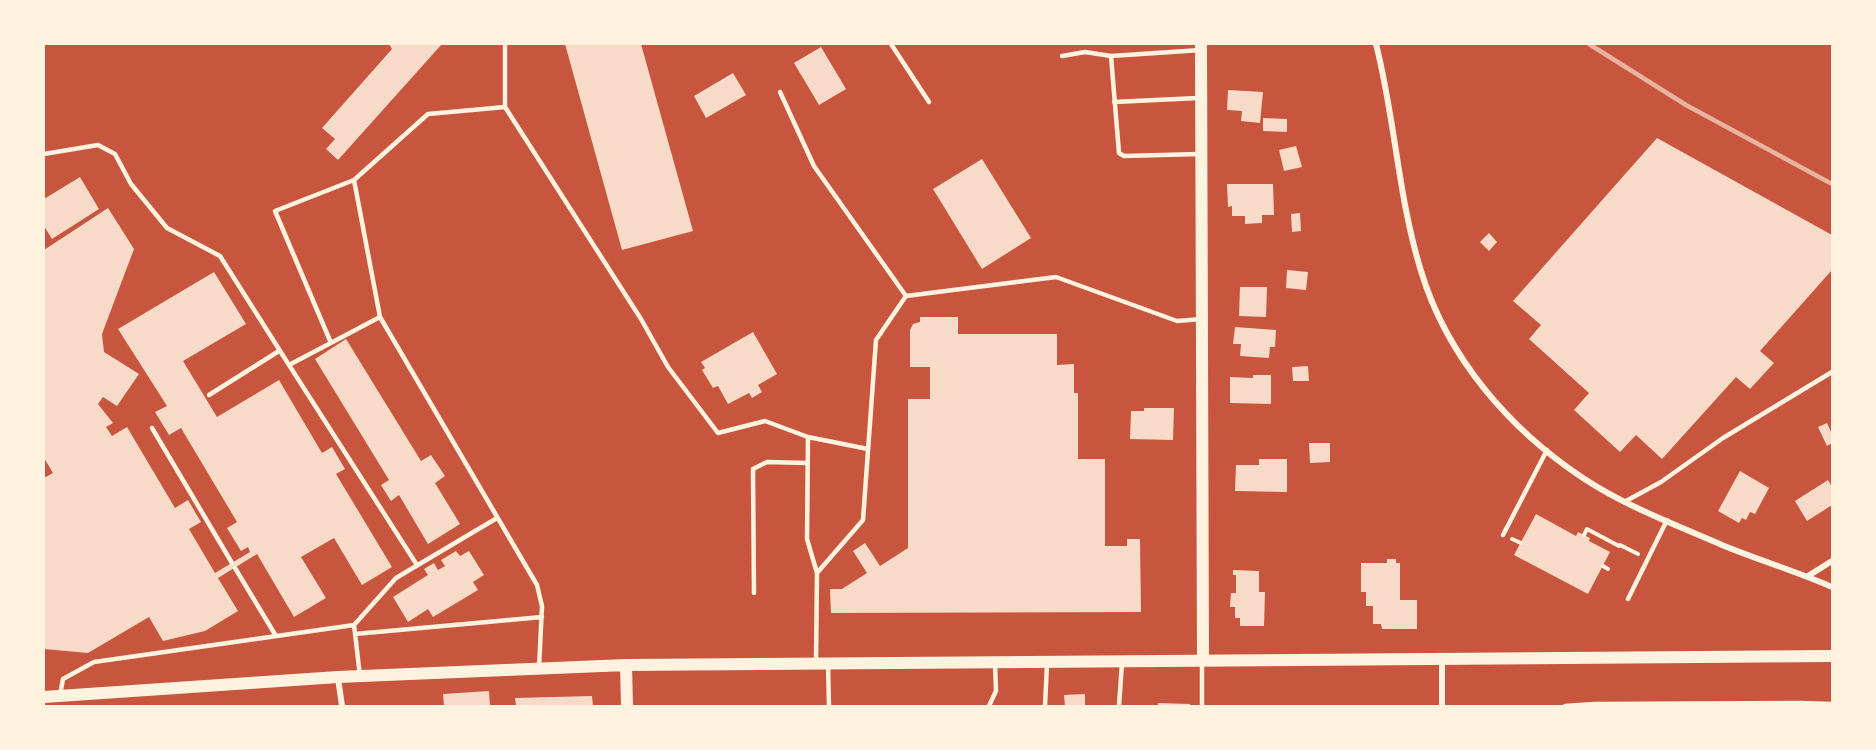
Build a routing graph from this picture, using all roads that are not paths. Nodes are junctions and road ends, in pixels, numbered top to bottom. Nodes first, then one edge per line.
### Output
1 (505, 44) edge
2 (891, 44) edge
3 (1376, 44) edge
4 (1201, 47) edge
5 (1062, 56) dead end
6 (1111, 56) junction
7 (780, 92) dead end
8 (1201, 98) junction
9 (929, 102) dead end
10 (1114, 102) junction
11 (505, 107) junction
12 (44, 154) edge
13 (1201, 154) junction
14 (354, 180) junction
15 (906, 296) junction
16 (380, 317) junction
17 (1202, 319) junction
18 (331, 343) junction
19 (279, 351) junction
20 (289, 365) junction
21 (1833, 372) edge
22 (209, 395) dead end
23 (152, 428) dead end
24 (807, 437) junction
25 (868, 449) junction
26 (1547, 450) junction
27 (807, 463) junction
28 (1626, 501) junction
29 (497, 518) junction
30 (1667, 520) junction
31 (1503, 534) dead end
32 (1833, 561) edge
33 (417, 565) junction
34 (817, 573) junction
35 (1808, 576) junction
36 (1833, 587) edge
37 (754, 593) dead end
38 (1628, 599) dead end
39 (542, 617) junction
40 (354, 625) junction
41 (356, 634) junction
42 (276, 636) junction
43 (1833, 656) edge
44 (1442, 658) junction
45 (1203, 660) junction
46 (1047, 661) junction
47 (1122, 661) junction
48 (996, 662) junction
49 (822, 664) junction
50 (626, 665) junction
51 (539, 668) junction
52 (360, 676) junction
53 (338, 677) junction
54 (60, 695) junction
55 (44, 697) edge
56 (1833, 704) edge
57 (1594, 705) edge
58 (1800, 705) edge
59 (342, 706) edge
60 (627, 706) edge
61 (829, 706) edge
62 (988, 706) edge
63 (1045, 706) edge
64 (1119, 706) edge
65 (1202, 706) edge
66 (1442, 706) edge
67 (1565, 706) edge

1 - 11 lane
2 - 9 lane
3 - 26 street
4 - 6 lane
4 - 8 main road
5 - 6 lane
6 - 10 lane
7 - 15 lane
8 - 10 lane
8 - 13 main road
10 - 13 lane
11 - 14 lane
11 - 24 lane
12 - 19 lane
13 - 17 main road
14 - 16 lane
14 - 18 lane
15 - 17 lane
15 - 25 lane
16 - 18 lane
16 - 29 lane
17 - 45 main road
18 - 20 lane
19 - 20 lane
19 - 22 lane
20 - 33 lane
21 - 28 lane
23 - 42 lane
24 - 25 lane
24 - 27 lane
25 - 34 lane
26 - 28 street
26 - 31 lane
27 - 34 lane
27 - 37 lane
28 - 30 street
29 - 33 lane
29 - 39 lane
30 - 35 street
30 - 38 lane
32 - 35 street
33 - 40 lane
34 - 49 lane
35 - 36 street
39 - 41 lane
39 - 51 lane
40 - 41 lane
40 - 42 lane
41 - 52 lane
42 - 54 lane
43 - 44 main road
44 - 45 main road
44 - 66 street
45 - 47 main road
45 - 65 lane
46 - 47 main road
46 - 48 main road
46 - 63 lane
47 - 64 lane
48 - 49 main road
48 - 62 lane
49 - 50 main road
49 - 61 lane
50 - 51 main road
50 - 60 main road
51 - 52 main road
52 - 53 main road
53 - 54 main road
53 - 59 street
54 - 55 main road
56 - 58 lane
57 - 58 lane
57 - 67 lane

